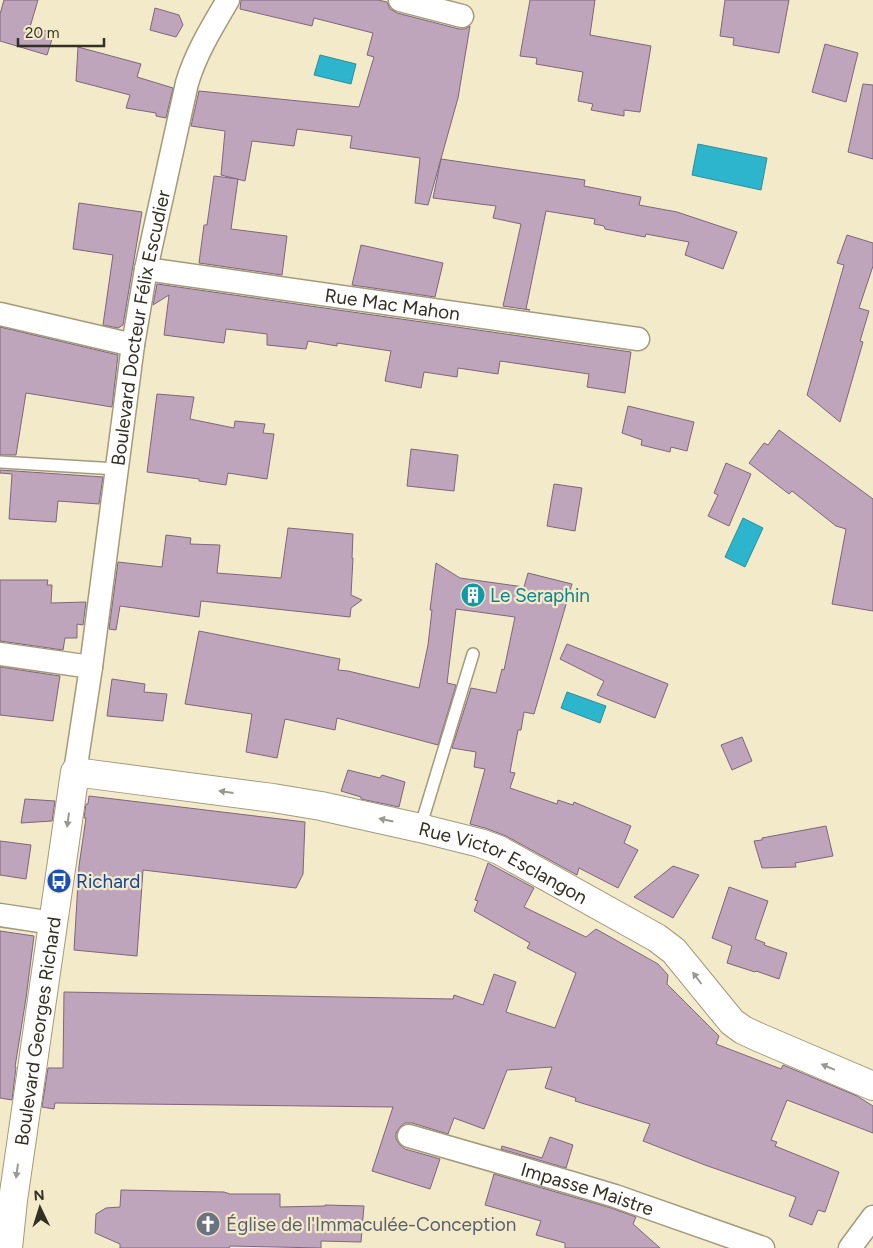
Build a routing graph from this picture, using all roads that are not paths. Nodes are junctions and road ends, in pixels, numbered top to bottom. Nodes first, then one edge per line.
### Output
1 (228, 0) edge
2 (400, 0) edge
3 (462, 16) dead end
4 (146, 268) junction
5 (0, 314) edge
6 (638, 339) dead end
7 (133, 345) junction
8 (0, 462) edge
9 (117, 469) junction
10 (0, 654) edge
11 (473, 654) dead end
12 (91, 667) junction
13 (75, 772) junction
14 (420, 828) junction
15 (0, 915) edge
16 (53, 923) junction
17 (873, 1086) edge
18 (408, 1136) dead end
19 (6, 1198) edge
20 (873, 1217) edge
21 (8, 1248) edge
22 (763, 1248) edge
23 (850, 1248) edge

1 - 4 street, Boulevard Docteur Félix Escudier
2 - 3 street
4 - 6 street, Rue Mac Mahon
4 - 7 street, Boulevard Docteur Félix Escudier
5 - 7 street
7 - 9 street, Boulevard Docteur Félix Escudier
8 - 9 lane
9 - 12 street, Boulevard Docteur Félix Escudier
10 - 12 street
11 - 14 lane
12 - 13 street, Boulevard Georges Richard
14 -> 13 main road, Rue Victor Esclangon
13 -> 16 main road, Boulevard Georges Richard
17 -> 14 main road, Rue Victor Esclangon
15 - 16 street
16 -> 19 main road, Boulevard Georges Richard
18 - 22 street, Impasse Maistre
19 - 21 main road, Boulevard Georges Richard
20 - 23 street

